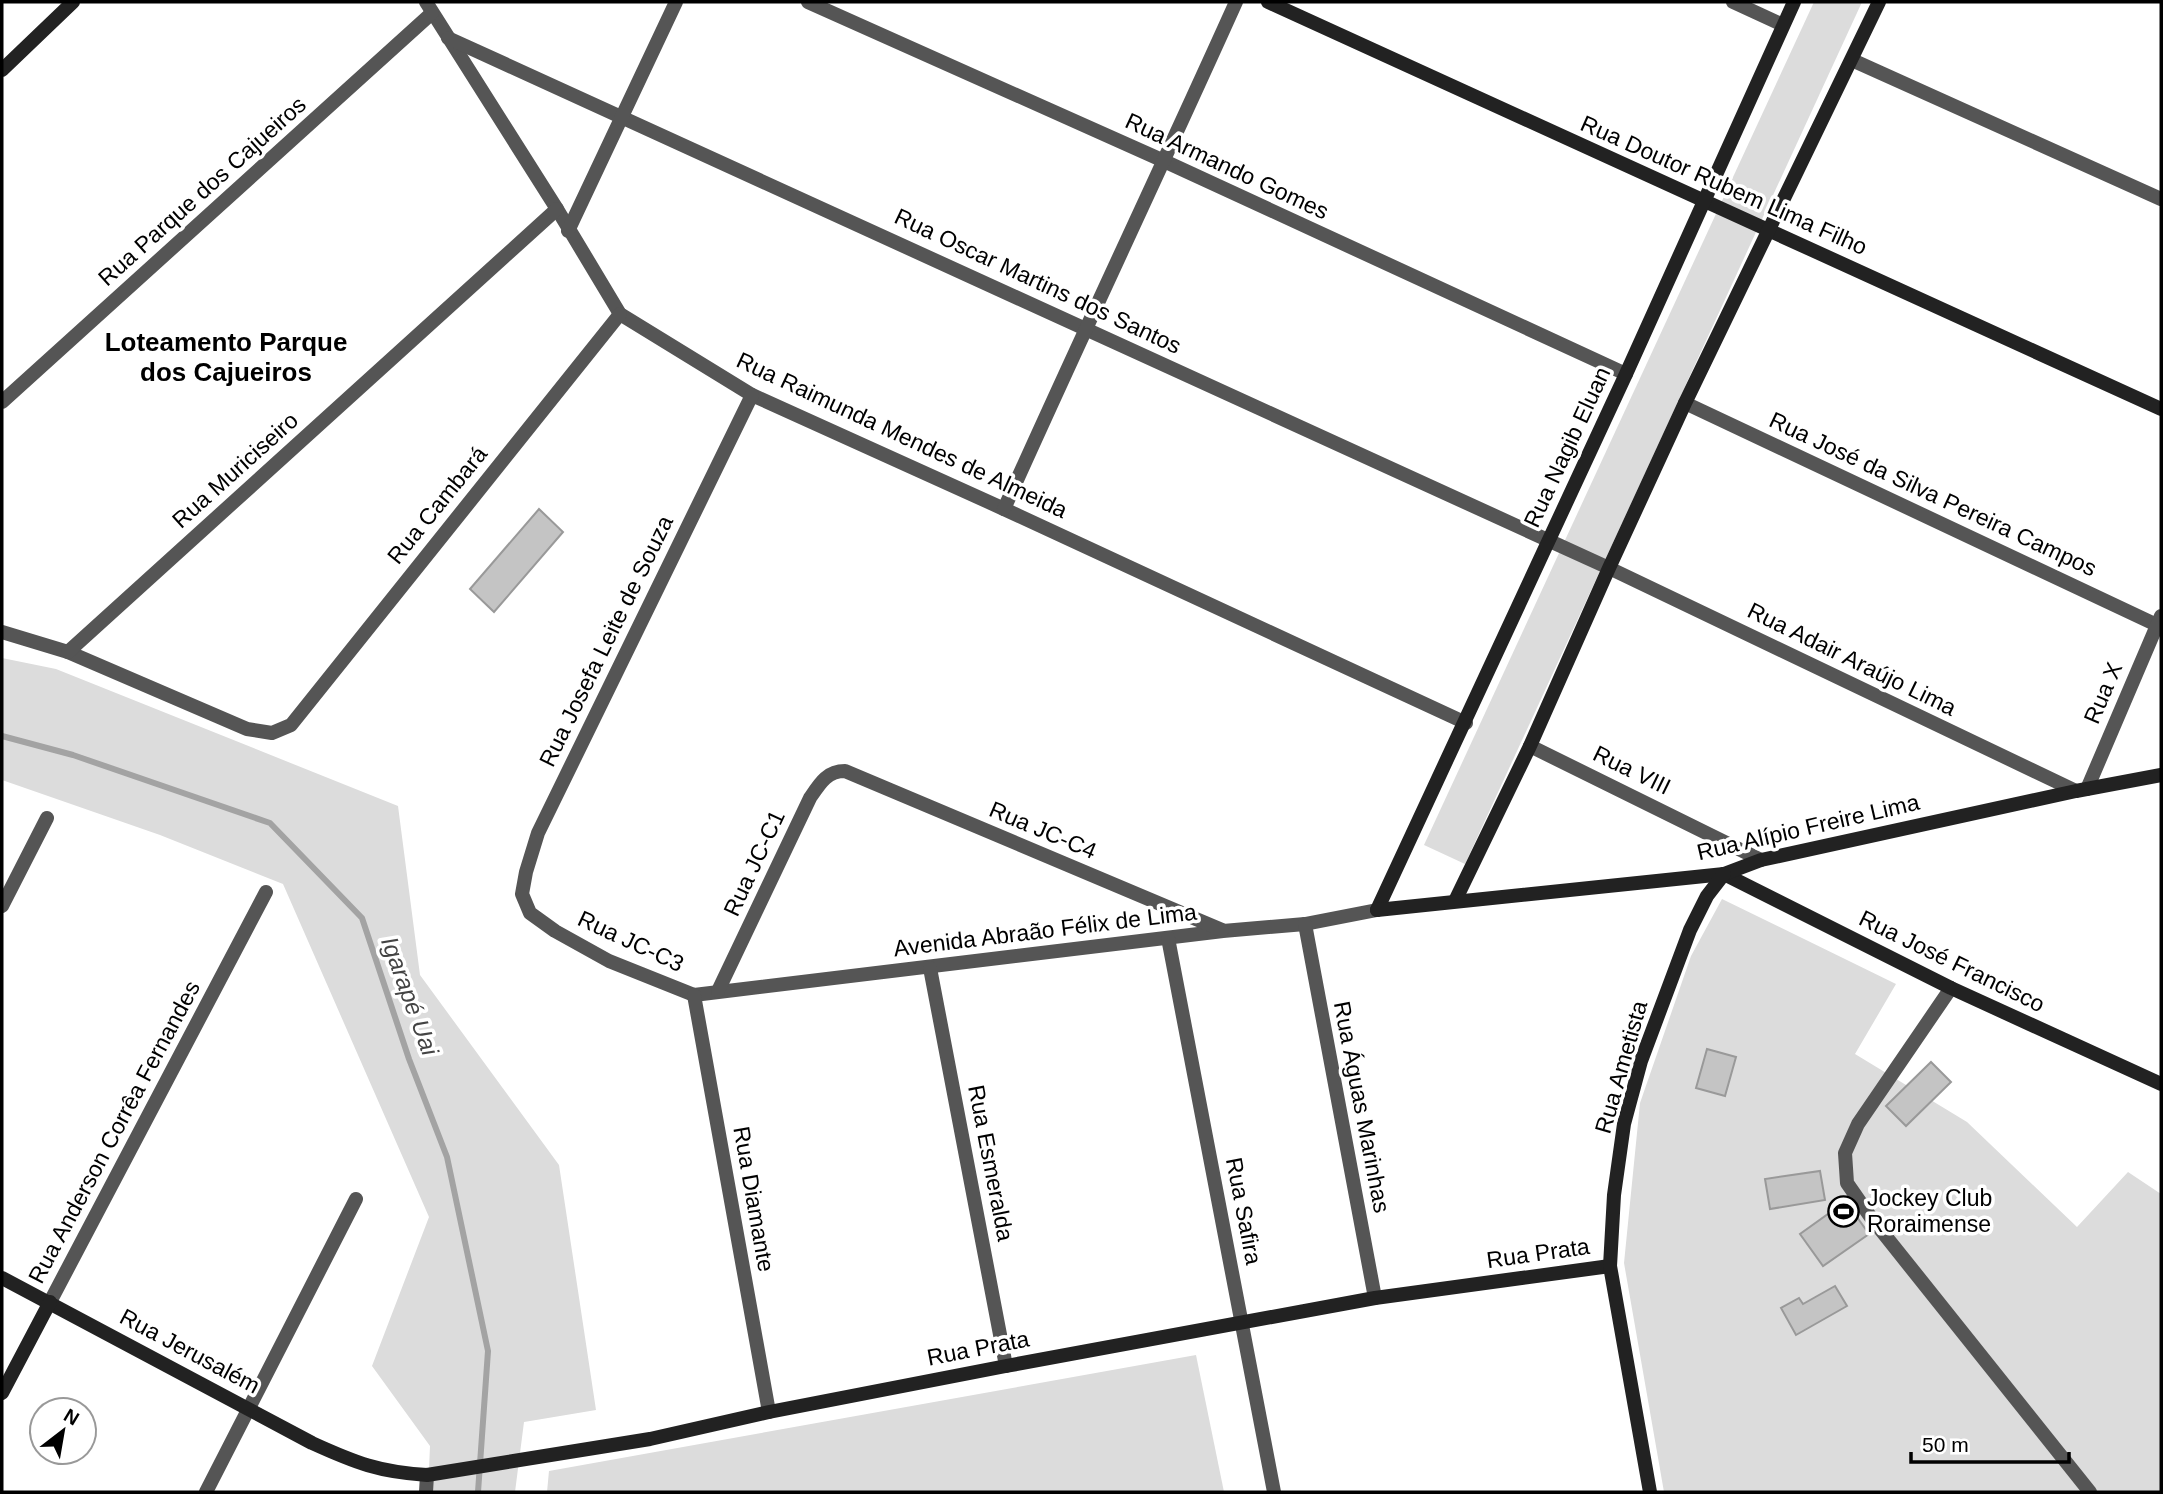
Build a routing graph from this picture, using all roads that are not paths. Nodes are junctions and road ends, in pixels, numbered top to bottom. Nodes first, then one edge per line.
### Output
1 (73, 2) edge
2 (676, 2) edge
3 (808, 2) edge
4 (1236, 2) edge
5 (1268, 2) edge
6 (1733, 2) edge
7 (1794, 2) edge
8 (1879, 2) edge
9 (429, 7) edge
10 (1783, 25) junction
11 (448, 38) junction
12 (1852, 60) junction
13 (2, 69) edge
14 (621, 117) junction
15 (1164, 162) junction
16 (2161, 199) edge
17 (1705, 201) junction
18 (557, 209) junction
19 (1769, 230) junction
20 (568, 231) junction
21 (620, 314) junction
22 (1085, 328) junction
23 (1626, 374) junction
24 (752, 395) junction
25 (2, 402) edge
26 (1685, 403) junction
27 (2161, 409) edge
28 (1004, 509) junction
29 (1549, 541) junction
30 (1609, 568) junction
31 (2160, 622) edge
32 (2, 632) edge
33 (68, 652) junction
34 (1466, 723) junction
35 (1531, 746) junction
36 (845, 771) joint
37 (2161, 775) edge
38 (2081, 790) junction
39 (47, 818) dead end
40 (1713, 836) junction
41 (1761, 860) junction
42 (1724, 874) junction
43 (266, 892) dead end
44 (1455, 901) junction
45 (2, 906) edge
46 (1377, 910) junction
47 (530, 913) joint
48 (1306, 924) junction
49 (1223, 931) junction
50 (1168, 938) junction
51 (930, 968) junction
52 (1951, 988) junction
53 (718, 991) junction
54 (694, 995) junction
55 (2161, 1084) edge
56 (356, 1199) dead end
57 (1610, 1266) junction
58 (2, 1278) edge
59 (1375, 1298) junction
60 (50, 1302) junction
61 (1243, 1322) junction
62 (1006, 1366) junction
63 (2, 1393) edge
64 (250, 1408) junction
65 (769, 1412) junction
66 (357, 1464) joint
67 (427, 1475) junction
68 (206, 1492) edge
69 (426, 1492) edge
70 (1274, 1492) edge
71 (1650, 1492) edge
72 (2090, 1492) edge

1 - 13 street
2 - 14 street
3 - 15 street, Rua Armando Gomes
4 - 15 street
5 - 17 street, Rua Doutor Rubem Lima Filho
6 - 10 street
7 - 10 street, Rua Nagib Eluan
8 - 12 street
9 - 11 street, Rua Raimunda Mendes de Almeida
9 - 25 street, Rua Parque dos Cajueiros
10 - 17 street, Rua Nagib Eluan
11 - 14 street, Rua Oscar Martins dos Santos
11 - 18 street, Rua Raimunda Mendes de Almeida
12 - 16 street
12 - 19 street
14 - 20 street
14 - 22 street, Rua Oscar Martins dos Santos
15 - 22 street
15 - 23 street, Rua Armando Gomes
17 - 19 street, Rua Doutor Rubem Lima Filho
17 - 23 street, Rua Nagib Eluan
18 - 20 street, Rua Raimunda Mendes de Almeida
18 - 33 street, Rua Muriciseiro
19 - 26 street
19 - 27 street, Rua Doutor Rubem Lima Filho
20 - 21 street, Rua Raimunda Mendes de Almeida
21 - 24 street, Rua Raimunda Mendes de Almeida
21 - 33 street, Rua Cambará
22 - 28 street
22 - 29 street, Rua Oscar Martins dos Santos
23 - 29 street, Rua Nagib Eluan
24 - 28 street, Rua Raimunda Mendes de Almeida
24 - 47 street, Rua Josefa Leite de Souza
26 - 30 street
26 - 31 street, Rua José da Silva Pereira Campos
28 - 34 street, Rua Raimunda Mendes de Almeida
29 - 30 street, Rua Oscar Martins dos Santos
29 - 34 street, Rua Nagib Eluan
30 - 35 street
30 - 38 street, Rua Adair Araújo Lima
31 - 38 street, Rua X
32 - 33 street
34 - 46 street, Rua Nagib Eluan
35 - 40 street, Rua VIII
35 - 44 street
36 - 49 street, Rua JC-C4
36 - 53 street, Rua JC-C1
37 - 38 street, Rua Alípio Freire Lima
38 - 41 street, Rua Alípio Freire Lima
39 - 45 street
40 - 41 street, Rua VIII
40 - 42 street
41 - 42 street, Rua Alípio Freire Lima
42 - 44 street, Rua Alípio Freire Lima
42 - 52 street, Rua José Francisco
42 - 57 street, Rua Ametista
43 - 60 street, Rua Anderson Corrêa Fernandes
44 - 46 street, Rua Alípio Freire Lima
46 - 48 street, Avenida Abraão Félix de Lima
47 - 54 street, Rua JC-C3
48 - 49 street, Avenida Abraão Félix de Lima
48 - 59 street, Rua Águas Marinhas
49 - 50 street, Avenida Abraão Félix de Lima
50 - 51 street, Avenida Abraão Félix de Lima
50 - 61 street, Rua Safira
51 - 53 street, Avenida Abraão Félix de Lima
51 - 62 street, Rua Esmeralda
52 - 55 street, Rua José Francisco
52 - 72 street
53 - 54 street, Rua JC-C3
54 - 65 street, Rua Diamante
56 - 64 street
57 - 59 street, Rua Prata
57 - 71 street, Rua Ametista
58 - 60 street, Rua Jerusalém
59 - 61 street, Rua Prata
60 - 63 street, Rua Anderson Corrêa Fernandes
60 - 64 street, Rua Jerusalém
61 - 62 street, Rua Prata
61 - 70 street, Rua Safira
62 - 65 street, Rua Prata
64 - 66 street, Rua Jerusalém
64 - 68 street
65 - 67 street, Rua Prata
66 - 67 street, Rua Prata
67 - 69 street

